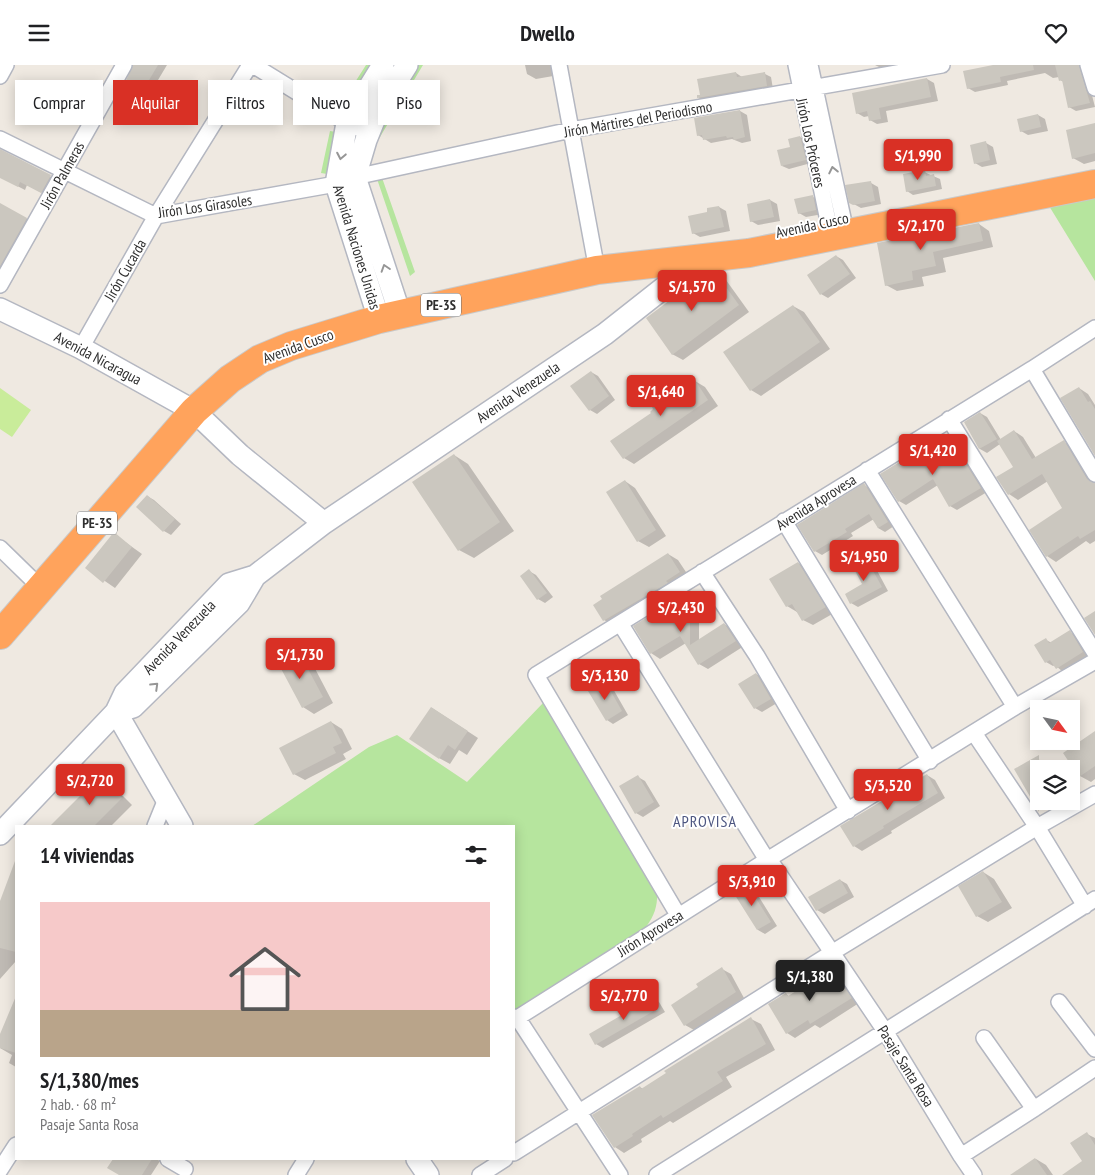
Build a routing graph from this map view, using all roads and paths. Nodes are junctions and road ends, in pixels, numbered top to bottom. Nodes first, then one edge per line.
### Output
1 (6, 65) edge
2 (124, 65) edge
3 (251, 65) edge
4 (383, 65) edge
5 (407, 65) edge
6 (559, 65) edge
7 (796, 65) edge
8 (810, 65) edge
9 (942, 65) edge
10 (1088, 65) edge
11 (0, 76) edge
12 (1095, 88) edge
13 (368, 89) edge
14 (808, 89) junction
15 (293, 90) edge
16 (347, 125) edge
17 (351, 125) edge
18 (572, 130) junction
19 (368, 133) junction
20 (0, 139) edge
21 (1095, 169) edge
22 (64, 171) junction
23 (345, 180) junction
24 (1095, 184) edge
25 (156, 216) junction
26 (835, 219) junction
27 (708, 256) junction
28 (597, 270) junction
29 (0, 285) edge
30 (0, 309) edge
31 (390, 317) junction
32 (1095, 328) edge
33 (81, 348) junction
34 (1032, 369) junction
35 (194, 411) junction
36 (949, 419) junction
37 (867, 470) junction
38 (1095, 474) edge
39 (784, 521) junction
40 (324, 523) junction
41 (0, 548) edge
42 (702, 572) junction
43 (41, 588) junction
44 (620, 623) junction
45 (0, 635) edge
46 (1095, 653) edge
47 (1095, 661) edge
48 (1014, 707) junction
49 (116, 712) junction
50 (974, 733) junction
51 (930, 761) junction
52 (1095, 794) edge
53 (166, 799) junction
54 (848, 811) junction
55 (155, 825) edge
56 (181, 825) edge
57 (1037, 827) junction
58 (0, 834) edge
59 (768, 859) junction
60 (1090, 903) edge
61 (678, 915) junction
62 (833, 952) junction
63 (1059, 1002) dead end
64 (515, 1019) edge
65 (885, 1031) junction
66 (984, 1038) dead end
67 (1095, 1049) edge
68 (1095, 1068) edge
69 (1034, 1109) junction
70 (578, 1112) junction
71 (15, 1147) edge
72 (515, 1152) edge
73 (960, 1156) junction
74 (170, 1160) edge
75 (305, 1160) edge
76 (504, 1160) edge
77 (186, 1168) edge
78 (0, 1171) edge
79 (4, 1175) edge
80 (296, 1175) edge
81 (480, 1175) edge
82 (620, 1175) edge
83 (657, 1175) edge
84 (974, 1175) edge

1 - 11 street
2 - 22 street, Jirón Palmeras
3 - 15 street
3 - 25 street, Jirón Cucarda
4 - 13 street, Avenida Naciones Unidas
5 - 19 street, Avenida Naciones Unidas
6 - 18 street
7 - 14 street, Jirón Los Próceres
8 - 14 street, Jirón Los Próceres
9 - 14 street, Jirón Mártires del Periodismo
10 - 12 street
14 - 18 street, Jirón Mártires del Periodismo
14 - 26 street, Jirón Los Próceres
16 -> 23 street, Avenida Naciones Unidas
17 - 19 street
18 - 23 street, Jirón Mártires del Periodismo
18 - 28 street
19 - 23 street, Avenida Naciones Unidas
20 - 22 street, Jirón Los Girasoles
21 - 26 highway, Avenida Cusco / PE-3S
22 - 25 street, Jirón Los Girasoles
22 - 29 street, Jirón Palmeras
23 - 25 street, Jirón Los Girasoles
23 - 31 street, Avenida Naciones Unidas
24 - 27 highway, Avenida Cusco / PE-3S
25 - 33 street, Jirón Cucarda
26 - 27 highway, Avenida Cusco / PE-3S
27 - 28 highway, Avenida Cusco / PE-3S
27 - 40 street, Avenida Venezuela
28 - 31 highway, Avenida Cusco / PE-3S
30 - 33 street, Avenida Nicaragua
31 - 35 highway, Avenida Cusco / PE-3S
32 - 34 street, Avenida Aprovesa
33 - 35 street, Avenida Nicaragua
34 - 36 street, Avenida Aprovesa
34 - 38 street
35 - 40 street
35 - 43 highway, Avenida Cusco / PE-3S
36 - 37 street, Avenida Aprovesa
36 - 46 street
37 - 39 street, Avenida Aprovesa
37 - 48 street
39 - 42 street, Avenida Aprovesa
39 - 51 street
40 - 49 street, Avenida Venezuela
41 - 43 street
42 - 44 street, Avenida Aprovesa
42 - 54 street
43 - 45 highway, Avenida Cusco / PE-3S
44 - 59 street, Pasaje Santa Rosa
44 - 61 street, Avenida Aprovesa
47 - 48 street, Jirón Aprovesa
48 - 50 street, Jirón Aprovesa
49 - 53 street
49 - 58 street, Avenida Venezuela
50 - 51 street, Jirón Aprovesa
50 - 57 street
51 - 54 street, Jirón Aprovesa
52 - 57 street
53 - 55 street
53 - 56 street
54 - 59 street, Jirón Aprovesa
57 - 60 street
57 - 62 street
59 - 61 street, Jirón Aprovesa
59 - 62 street, Pasaje Santa Rosa
60 - 65 street
61 - 64 street, Jirón Aprovesa
62 - 65 street, Pasaje Santa Rosa
62 - 70 street
63 - 67 street
64 - 70 street
65 - 73 street, Pasaje Santa Rosa
65 - 83 street
66 - 69 street
68 - 69 street
69 - 73 street
70 - 72 street
70 - 82 street
71 - 78 street
73 - 84 street, Pasaje Santa Rosa
74 - 77 street
75 - 80 street
76 - 81 street
78 - 79 street

